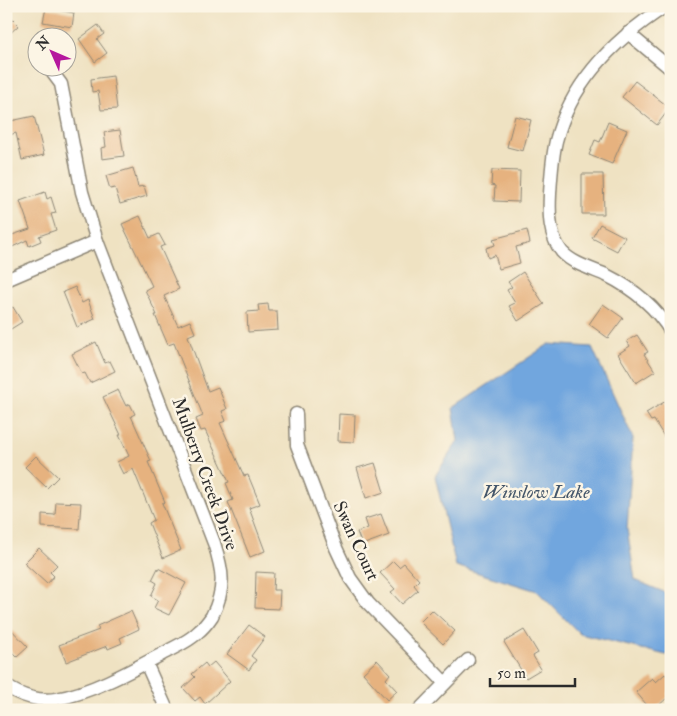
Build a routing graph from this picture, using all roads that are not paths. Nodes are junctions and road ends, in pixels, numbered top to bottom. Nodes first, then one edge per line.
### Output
1 (666, 6) edge
2 (628, 33) junction
3 (671, 69) edge
4 (56, 78) edge
5 (97, 241) junction
6 (6, 280) edge
7 (671, 332) edge
8 (296, 414) dead end
9 (468, 660) dead end
10 (146, 663) junction
11 (445, 683) junction
12 (6, 686) edge
13 (166, 710) edge
14 (419, 710) edge

1 - 2 street
2 - 3 street
2 - 7 street
4 - 5 street, Mulberry Creek Drive
5 - 6 street
5 - 10 street, Mulberry Creek Drive
8 - 11 street, Swan Court
9 - 11 street
10 - 12 street, Mulberry Creek Drive
10 - 13 street
11 - 14 street

